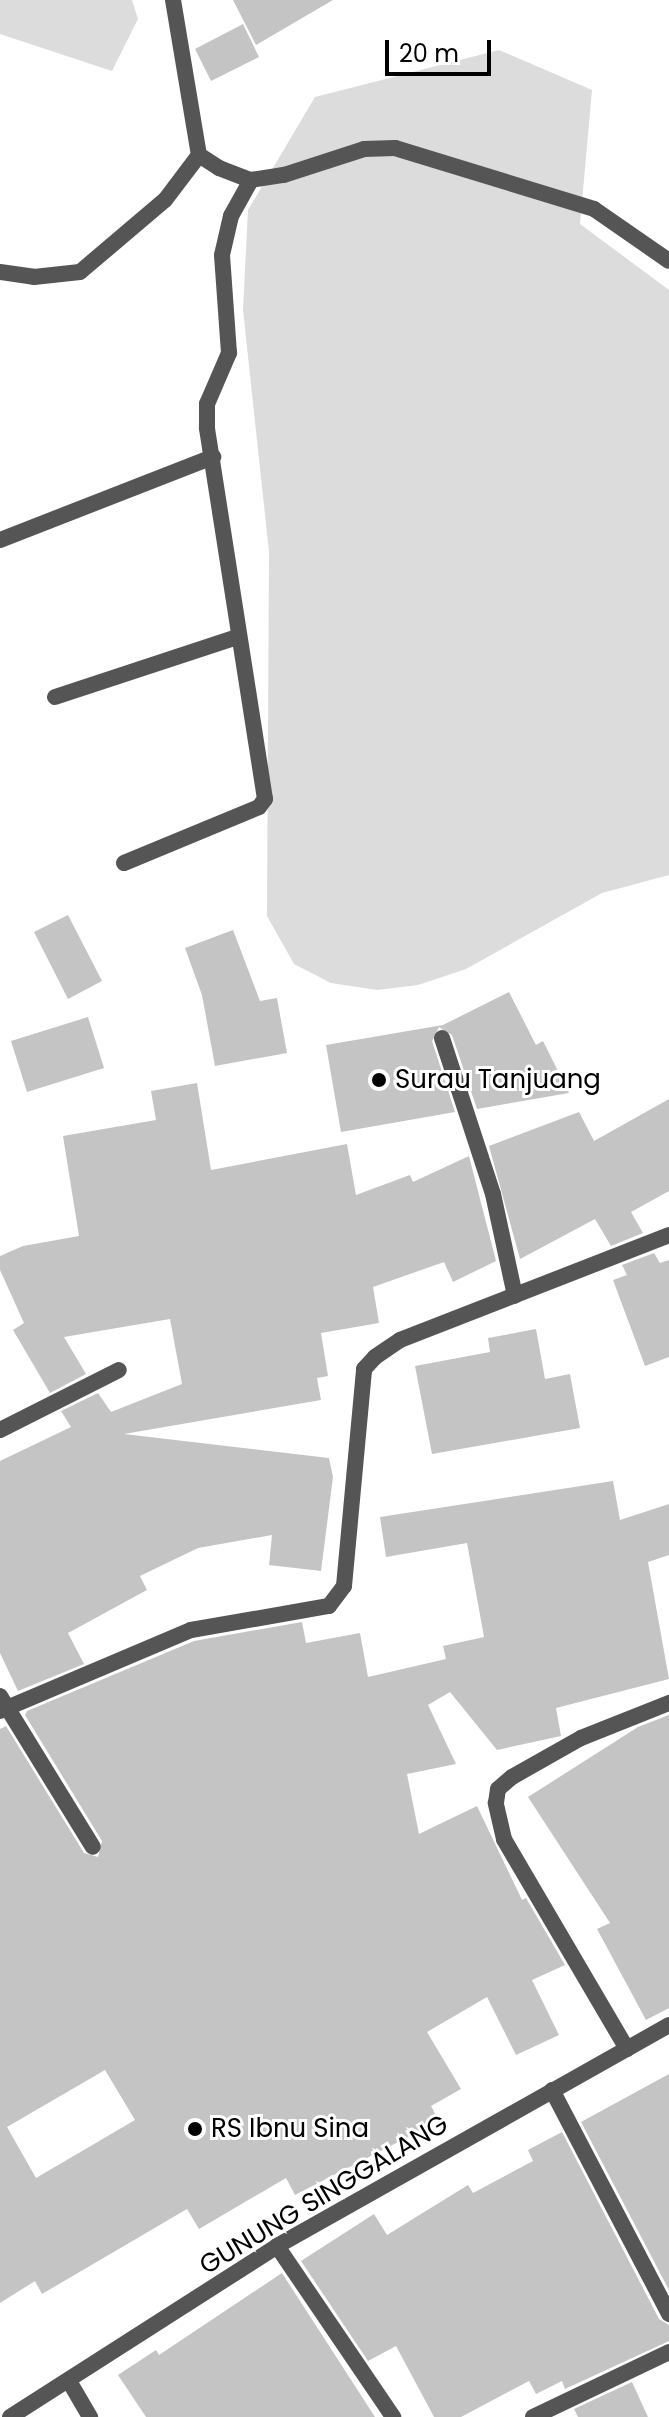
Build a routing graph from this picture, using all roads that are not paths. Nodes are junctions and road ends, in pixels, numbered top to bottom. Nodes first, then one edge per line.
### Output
1 (173, 0) edge
2 (199, 155) junction
3 (251, 180) junction
4 (669, 261) edge
5 (0, 272) edge
6 (213, 457) junction
7 (0, 540) edge
8 (238, 637) junction
9 (55, 697) dead end
10 (124, 863) dead end
11 (442, 1038) dead end
12 (669, 1235) edge
13 (515, 1296) junction
14 (119, 1370) dead end
15 (0, 1430) edge
16 (669, 1703) edge
17 (2, 1705) edge
18 (93, 1847) dead end
19 (669, 2025) edge
20 (627, 2049) junction
21 (552, 2090) junction
22 (277, 2246) junction
23 (669, 2314) edge
24 (669, 2352) edge
25 (69, 2381) junction
26 (10, 2417) edge
27 (90, 2417) edge
28 (393, 2417) edge
29 (533, 2417) edge

1 - 2 street
2 - 3 street
2 - 5 street
3 - 4 street
3 - 6 street
6 - 7 street
6 - 8 street
8 - 9 street
8 - 10 street
11 - 13 street
12 - 13 street
13 - 17 street
14 - 15 street
16 - 20 street
17 - 18 street
19 - 20 street, GUNUNG SINGGALANG
20 - 21 street, GUNUNG SINGGALANG
21 - 22 street, GUNUNG SINGGALANG
21 - 23 street
22 - 25 street, GUNUNG SINGGALANG
22 - 28 street
24 - 29 street
25 - 26 street, GUNUNG SINGGALANG
25 - 27 street

